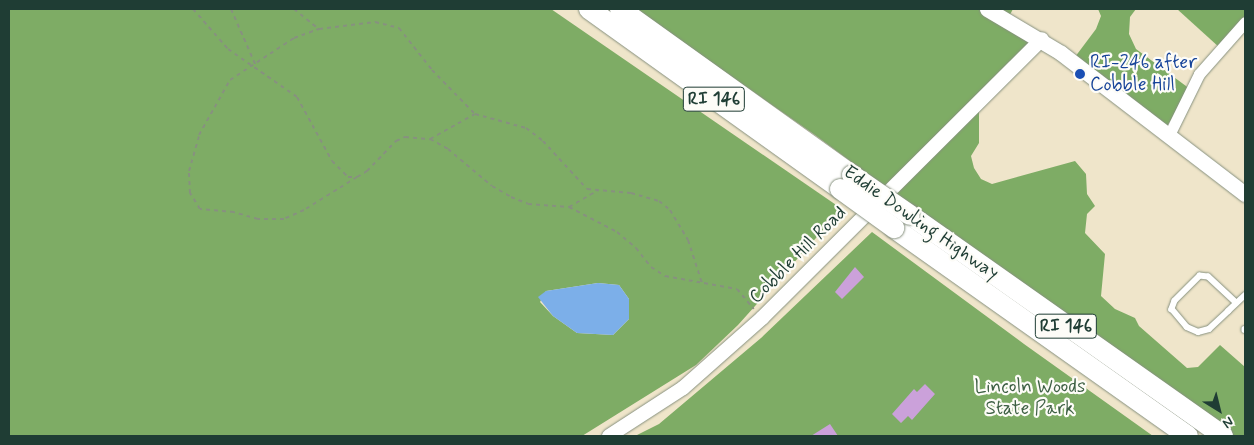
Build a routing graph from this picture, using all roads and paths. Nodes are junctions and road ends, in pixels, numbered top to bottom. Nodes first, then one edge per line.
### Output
1 (193, 9) edge
2 (232, 9) edge
3 (294, 9) edge
4 (589, 9) edge
5 (620, 9) edge
6 (987, 9) edge
7 (1245, 22) edge
8 (319, 29) junction
9 (1042, 40) junction
10 (256, 66) junction
11 (475, 114) junction
12 (1170, 135) junction
13 (430, 139) junction
14 (357, 177) junction
15 (846, 182) junction
16 (599, 190) junction
17 (1245, 194) edge
18 (569, 207) junction
19 (702, 282) junction
20 (1245, 294) edge
21 (1236, 303) junction
22 (762, 318) junction
23 (609, 436) edge
24 (1188, 436) edge
25 (1223, 436) edge

1 - 10 path
2 - 10 path
3 - 8 path
4 - 15 highway, Eddie Dowling Highway / RI 146
5 - 15 highway, Eddie Dowling Highway / RI 146
6 - 9 main road
7 - 12 street
8 - 10 path
8 - 11 path
9 - 12 main road
9 - 22 street, Cobble Hill Road
10 - 14 path
10 - 14 path
11 - 13 path
11 - 16 path
12 - 17 main road
13 - 14 path
13 - 18 path
15 - 24 highway, Eddie Dowling Highway / RI 146, bridge
15 - 25 highway, Eddie Dowling Highway / RI 146, bridge
16 - 18 path
16 - 19 path
18 - 19 path
19 - 22 path
20 - 21 lane
21 - 21 lane
22 - 23 street, Cobble Hill Road

